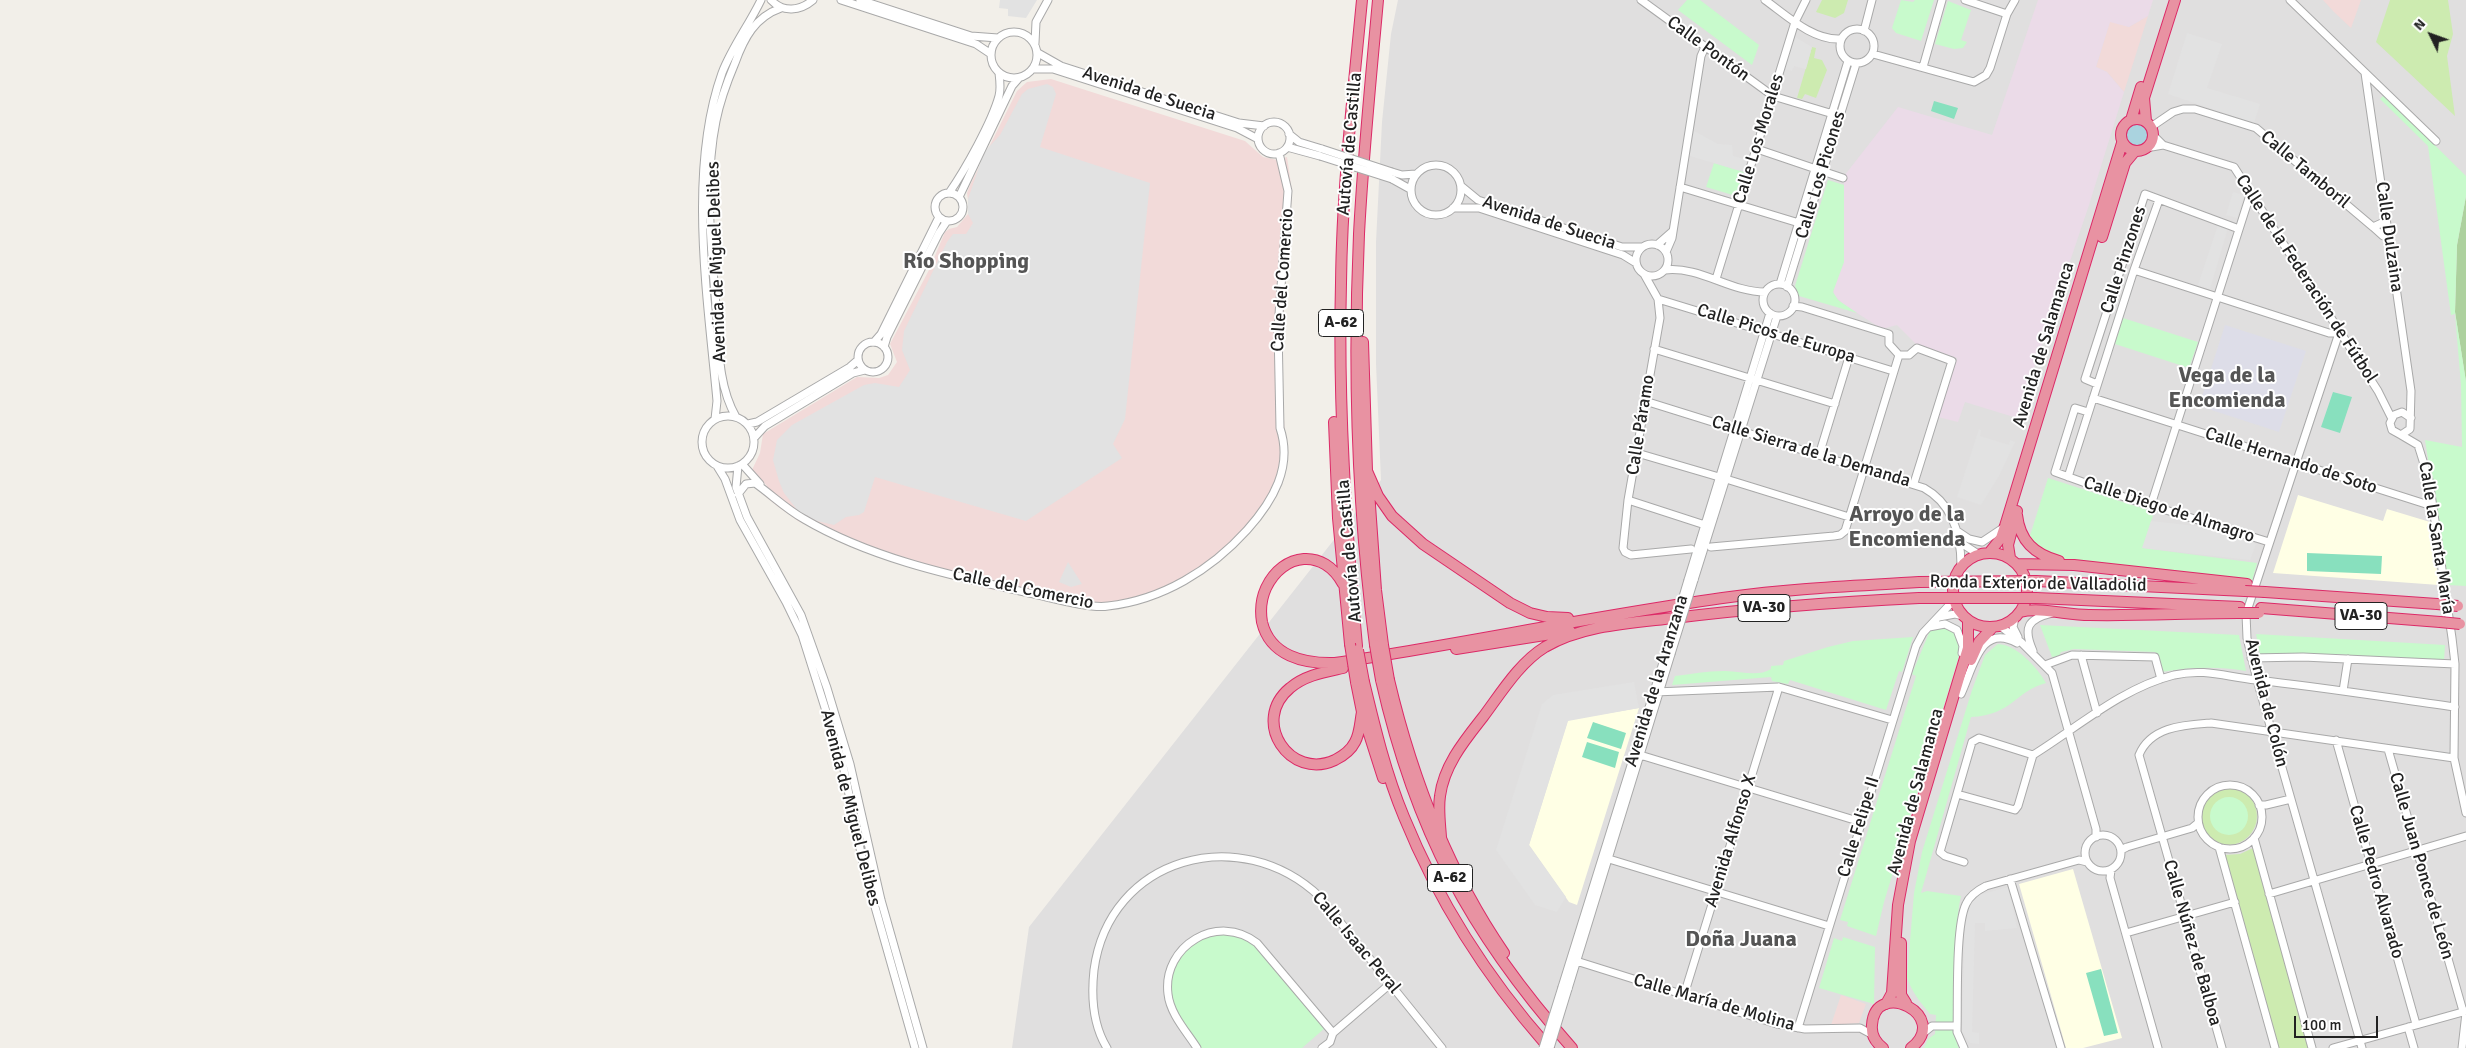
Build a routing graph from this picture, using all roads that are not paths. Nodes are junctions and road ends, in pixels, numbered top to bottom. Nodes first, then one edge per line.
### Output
1 (761, 0) edge
2 (771, 0) edge
3 (813, 0) edge
4 (841, 0) edge
5 (860, 0) edge
6 (1048, 0) edge
7 (1362, 0) edge
8 (1378, 0) edge
9 (1641, 0) edge
10 (1764, 0) edge
11 (1806, 0) edge
12 (1872, 0) edge
13 (1942, 0) edge
14 (1965, 0) edge
15 (2014, 0) edge
16 (2168, 0) edge
17 (2175, 0) edge
18 (2290, 0) edge
19 (1651, 3) edge
20 (781, 8) junction
21 (2006, 14) junction
22 (1036, 22) junction
23 (1795, 22) junction
24 (1862, 28) junction
25 (1022, 32) junction
26 (998, 38) junction
27 (1839, 41) junction
28 (1035, 43) junction
29 (1705, 47) junction
30 (1875, 52) junction
31 (1038, 53) junction
32 (991, 54) junction
33 (1848, 61) junction
34 (1856, 64) junction
35 (1923, 67) junction
36 (1033, 69) junction
37 (1000, 73) junction
38 (2365, 73) junction
39 (1019, 78) junction
40 (1773, 96) junction
41 (1833, 114) junction
42 (2130, 120) junction
43 (1264, 126) junction
44 (2150, 128) junction
45 (1289, 134) junction
46 (1258, 139) junction
47 (2436, 141) dead end
48 (2122, 142) junction
49 (2163, 145) junction
50 (1286, 147) junction
51 (2146, 148) junction
52 (1756, 149) junction
53 (2135, 151) junction
54 (1279, 153) junction
55 (1321, 153) junction
56 (1819, 170) junction
57 (1416, 174) junction
58 (1392, 176) junction
59 (1843, 178) dead end
60 (1362, 180) junction
61 (1461, 186) junction
62 (1680, 188) junction
63 (1410, 189) junction
64 (949, 193) junction
65 (2250, 195) junction
66 (959, 197) junction
67 (2159, 200) junction
68 (1739, 205) junction
69 (1453, 208) junction
70 (939, 218) junction
71 (947, 221) junction
72 (2386, 222) junction
73 (1799, 223) junction
74 (2373, 227) junction
75 (2240, 228) junction
76 (1673, 231) junction
77 (2389, 236) junction
78 (1657, 245) junction
79 (1642, 247) junction
80 (1667, 255) junction
81 (1636, 263) junction
82 (1679, 268) junction
83 (2134, 270) junction
84 (1662, 272) junction
85 (1644, 274) junction
86 (1716, 280) junction
87 (1340, 284) junction
88 (1783, 285) junction
89 (1764, 295) junction
90 (1656, 296) junction
91 (2218, 297) junction
92 (1794, 303) junction
93 (1774, 314) junction
94 (1769, 332) junction
95 (2339, 333) junction
96 (874, 342) junction
97 (884, 347) junction
98 (1654, 349) junction
99 (1899, 355) junction
100 (1849, 357) junction
101 (858, 360) junction
102 (865, 370) junction
103 (1894, 372) junction
104 (1753, 380) junction
105 (2098, 384) junction
106 (2093, 398) junction
107 (1645, 401) junction
108 (2411, 402) junction
109 (1835, 404) junction
110 (2088, 412) junction
111 (2397, 414) junction
112 (736, 416) junction
113 (2411, 418) junction
114 (715, 419) junction
115 (748, 424) junction
116 (2178, 424) junction
117 (2410, 429) junction
118 (1738, 430) junction
119 (2401, 434) junction
120 (754, 438) junction
121 (2414, 440) junction
122 (1637, 453) junction
123 (1819, 455) junction
124 (2296, 462) junction
125 (740, 465) junction
126 (717, 466) junction
127 (1864, 468) junction
128 (1367, 471) junction
129 (2068, 477) junction
130 (1723, 478) junction
131 (1914, 483) junction
132 (766, 491) junction
133 (738, 494) junction
134 (1628, 500) junction
135 (2151, 505) junction
136 (2432, 506) junction
137 (2017, 512) junction
138 (1849, 516) junction
139 (1705, 525) junction
140 (2005, 526) junction
141 (1957, 531) junction
142 (2269, 542) junction
143 (1961, 543) junction
144 (1711, 547) dead end
145 (1691, 549) dead end
146 (1984, 554) junction
147 (2014, 561) junction
148 (2074, 565) junction
149 (1961, 566) junction
150 (1691, 580) junction
151 (1343, 584) junction
152 (2246, 588) junction
153 (1954, 600) junction
154 (2462, 606) edge
155 (2239, 610) junction
156 (1626, 612) junction
157 (2052, 613) junction
158 (2018, 615) junction
159 (1939, 617) junction
160 (1965, 618) junction
161 (2463, 624) edge
162 (1611, 626) junction
163 (1996, 627) junction
164 (1927, 628) junction
165 (2021, 642) junction
166 (1354, 645) junction
167 (1379, 645) junction
168 (2032, 652) junction
169 (2081, 655) junction
170 (2251, 658) junction
171 (2348, 659) junction
172 (2455, 664) junction
173 (2045, 665) junction
174 (2160, 679) junction
175 (1385, 680) junction
176 (2257, 680) junction
177 (1360, 682) junction
178 (1779, 687) junction
179 (2344, 691) junction
180 (1656, 692) junction
181 (1958, 693) junction
182 (2455, 707) junction
183 (1362, 712) junction
184 (2097, 713) junction
185 (1892, 720) junction
186 (2069, 732) junction
187 (2272, 732) junction
188 (2336, 740) junction
189 (2388, 749) junction
190 (2033, 754) junction
191 (1640, 755) junction
192 (2454, 758) junction
193 (1748, 787) junction
194 (1957, 794) junction
195 (2291, 799) junction
196 (2262, 807) junction
197 (2466, 813) edge
198 (1861, 822) junction
199 (2196, 827) junction
200 (2099, 836) junction
201 (2466, 836) edge
202 (1441, 837) junction
203 (2162, 837) junction
204 (2254, 838) junction
205 (2123, 847) junction
206 (2222, 850) junction
207 (2418, 852) junction
208 (1609, 858) junction
209 (2084, 859) junction
210 (1964, 862) dead end
211 (2371, 865) junction
212 (2111, 870) junction
213 (2103, 871) junction
214 (2110, 878) junction
215 (2010, 879) junction
216 (2315, 880) junction
217 (1436, 886) junction
218 (1716, 892) junction
219 (2268, 894) junction
220 (2235, 902) junction
221 (2185, 917) junction
222 (1829, 926) junction
223 (2126, 933) junction
224 (1573, 960) junction
225 (1390, 984) junction
226 (1565, 988) junction
227 (1684, 995) junction
228 (1906, 1003) junction
229 (1886, 1004) junction
230 (2465, 1012) edge
231 (1874, 1016) junction
232 (1919, 1016) junction
233 (2416, 1024) junction
234 (1953, 1025) junction
235 (2408, 1027) junction
236 (1798, 1028) junction
237 (1860, 1028) junction
238 (1333, 1033) junction
239 (1873, 1035) junction
240 (1921, 1035) junction
241 (2360, 1040) junction
242 (916, 1048) edge
243 (923, 1048) edge
244 (1106, 1048) edge
245 (1198, 1048) edge
246 (1322, 1048) edge
247 (1442, 1048) edge
248 (1543, 1048) edge
249 (1550, 1048) edge
250 (1572, 1048) edge
251 (1578, 1048) edge
252 (1883, 1048) edge
253 (1910, 1048) edge
254 (1964, 1048) edge
255 (2061, 1048) edge
256 (2158, 1048) edge
257 (2222, 1048) edge
258 (2275, 1048) edge
259 (2312, 1048) edge
260 (2333, 1048) edge
261 (2362, 1048) edge
262 (2414, 1048) edge
263 (2462, 1048) edge

1 - 114 street, Avenida de Miguel Delibes
2 - 20 street
3 - 20 street
4 - 32 street
5 - 26 street
6 - 22 street
7 - 87 highway, Autovía de Castilla / A-62
8 - 60 highway, Autovía de Castilla / A-62
9 - 19 street, Calle Pontón
10 - 23 street
11 - 23 street, Calle Los Morales
12 - 24 street
13 - 35 street
14 - 21 street
15 - 21 street
16 - 42 highway
17 - 44 highway
18 - 38 street
19 - 29 street, Calle Pontón
20 - 112 street, Avenida de Miguel Delibes
21 - 35 street
22 - 25 street
22 - 28 street
23 - 27 street
23 - 40 street, Calle Los Morales
24 - 27 street
24 - 30 street
25 - 26 street
25 - 28 street
26 - 32 street
27 - 33 street
28 - 31 street
29 - 40 street, Calle Pontón
29 - 62 street
30 - 34 street
30 - 35 street
31 - 36 street
31 - 43 street, Avenida de Suecia
32 - 37 street
33 - 34 street
33 - 41 street, Calle Los Picones
34 - 56 street, Calle Los Picones
36 - 39 street
36 - 46 street, Avenida de Suecia
37 - 39 street
37 - 64 street
38 - 47 street
38 - 72 street, Calle Dulzaina
39 - 66 street
40 - 41 street, Calle Pontón
40 - 52 street, Calle Los Morales
41 - 56 street, Calle Los Picones
42 - 44 highway
42 - 48 highway
43 - 45 street
43 - 46 street
44 - 49 street, Calle de la Federación de Fútbol
44 - 51 highway
44 - 74 street, Calle Tamboril
45 - 50 street
45 - 55 street
46 - 54 street
48 - 53 highway
48 - 140 highway, Avenida de Salamanca
49 - 51 street, Calle de la Federación de Fútbol
49 - 65 street, Calle de la Federación de Fútbol
50 - 54 street
50 - 55 street
51 - 53 highway
52 - 56 street
52 - 68 street, Calle Los Morales
53 - 137 highway, Avenida de Salamanca
54 - 132 street, Calle del Comercio
55 - 58 street, bridge
56 - 59 street
56 - 73 street, Calle Los Picones
56 - 88 street, Calle Los Picones
57 - 58 street
57 - 61 street
57 - 63 street
58 - 63 street
60 - 128 highway
60 - 167 highway, Autovía de Castilla / A-62
61 - 69 street
61 - 79 street, Avenida de Suecia
62 - 68 street
62 - 76 street
63 - 69 street
64 - 66 street
64 - 70 street
65 - 75 street
65 - 95 street, Calle de la Federación de Fútbol
66 - 71 street
67 - 75 street, Calle Pinzones
67 - 83 street
67 - 105 street, Calle Pinzones
68 - 73 street
68 - 86 street, Calle Los Morales
69 - 81 street, Avenida de Suecia
70 - 71 street
70 - 96 street
71 - 97 street
72 - 74 street
72 - 77 street, Calle Dulzaina
73 - 88 street, Calle Los Picones
74 - 77 street, Calle Tamboril
75 - 91 street
76 - 78 street
76 - 80 street
77 - 108 street, Calle Dulzaina
78 - 79 street
78 - 80 street
79 - 81 street
80 - 82 street
80 - 84 street
81 - 85 street
82 - 84 street
82 - 86 street
83 - 91 street
83 - 105 street
84 - 85 street
84 - 90 street, Calle Páramo
85 - 90 street, Calle Páramo
86 - 89 street
87 - 151 highway
87 - 166 highway, Autovía de Castilla / A-62
88 - 89 street
88 - 92 street
89 - 93 street
90 - 94 street, Calle Picos de Europa
90 - 98 street, Calle Páramo
91 - 95 street
91 - 116 street
92 - 93 street
92 - 99 street
93 - 94 street, Avenida de la Aranzana
94 - 100 street, Calle Picos de Europa
94 - 104 street, Avenida de la Aranzana
95 - 111 street, Calle de la Federación de Fútbol
95 - 124 street, Avenida de Colón
96 - 97 street
96 - 101 street
97 - 102 street
98 - 104 street
98 - 107 street, Calle Páramo
99 - 103 street
99 - 131 street
100 - 103 street, Calle Picos de Europa
100 - 109 street
101 - 102 street
101 - 115 street
102 - 120 street
103 - 127 street
104 - 109 street
104 - 118 street, Avenida de la Aranzana
105 - 106 street
106 - 110 street
106 - 116 street, Calle Hernando de Soto
107 - 118 street, Calle Sierra de la Demanda
107 - 122 street, Calle Páramo
108 - 111 street
108 - 113 street, Calle Dulzaina
109 - 123 street
110 - 129 street
110 - 129 street
111 - 113 street
111 - 119 street
112 - 114 street
112 - 115 street
113 - 117 street
114 - 126 street
115 - 120 street
116 - 124 street, Calle Hernando de Soto
116 - 135 street
117 - 119 street
117 - 121 street, Calle la Santa María
118 - 123 street, Calle Sierra de la Demanda
118 - 130 street, Avenida de la Aranzana
119 - 121 street, Calle la Santa María
120 - 125 street
121 - 136 street, Calle la Santa María
122 - 130 street
122 - 134 street, Calle Páramo
123 - 127 street, Calle Sierra de la Demanda
124 - 136 street, Calle Hernando de Soto
124 - 142 street, Avenida de Colón
125 - 126 street
125 - 132 street, Calle del Comercio
125 - 133 street, Avenida de Miguel Delibes
126 - 242 street, Avenida de Miguel Delibes
127 - 131 street, Calle Sierra de la Demanda
127 - 138 street
128 - 156 highway
128 - 167 highway
129 - 135 street, Calle Diego de Almagro
130 - 138 street
130 - 139 street, Avenida de la Aranzana
130 - 150 street, Avenida de la Aranzana
131 - 141 street, Calle Sierra de la Demanda
132 - 133 street, Calle del Comercio
133 - 243 street, Avenida de Miguel Delibes
134 - 139 street
134 - 145 street, Calle Páramo
135 - 142 street, Calle Diego de Almagro
136 - 172 street, Calle la Santa María
137 - 147 highway, Avenida de Salamanca
137 - 148 highway
138 - 144 street
139 - 150 street, Avenida de la Aranzana
140 - 141 street
140 - 146 highway, Avenida de Salamanca
141 - 143 street, Calle Sierra de la Demanda
142 - 170 street, Avenida de Colón
143 - 146 street
143 - 149 street, Calle Sierra de la Demanda
146 - 147 highway
146 - 149 highway
147 - 148 highway
147 - 158 highway
148 - 152 highway
149 - 153 highway
150 - 180 street, Avenida de la Aranzana, bridge
151 - 156 highway
151 - 166 highway
152 - 154 highway, Ronda Exterior de Valladolid / VA-30, bridge
152 - 156 highway, Ronda Exterior de Valladolid / VA-30, bridge
153 - 159 street, Calle Felipe II
153 - 160 highway
155 - 157 highway
155 - 161 highway, Ronda Exterior de Valladolid / VA-30, bridge
155 - 162 highway, Ronda Exterior de Valladolid / VA-30, bridge
157 - 158 highway
157 - 168 street
158 - 163 highway
158 - 165 street
159 - 160 street
159 - 164 street, Calle Felipe II
160 - 163 highway
160 - 181 highway, Avenida de Salamanca
162 - 183 highway
162 - 202 highway
163 - 165 street
163 - 181 highway, Avenida de Salamanca
164 - 181 street, Avenida de Salamanca
164 - 185 street, Calle Felipe II
165 - 168 street
166 - 177 highway, Autovía de Castilla / A-62, bridge
167 - 175 highway, Autovía de Castilla / A-62, bridge
168 - 173 street
168 - 181 street
169 - 173 street
169 - 174 street
169 - 184 street
170 - 171 street
170 - 176 street, Avenida de Colón
171 - 172 street
171 - 179 street
172 - 182 street, Calle la Santa María
173 - 186 street
174 - 176 street
174 - 184 street
175 - 202 highway
175 - 250 highway, Autovía de Castilla / A-62
176 - 179 street
176 - 187 street, Avenida de Colón
177 - 183 highway
177 - 217 highway, Autovía de Castilla / A-62
178 - 180 street
178 - 185 street
178 - 193 street, Avenida Alfonso X
179 - 182 street
180 - 191 street, Avenida de la Aranzana
180 - 224 street, Avenida de la Aranzana
181 - 228 highway, Avenida de Salamanca
181 - 229 highway, Avenida de Salamanca
182 - 192 street, Calle la Santa María
183 - 217 highway
184 - 186 street
185 - 198 street, Calle Felipe II
186 - 190 street
186 - 200 street
187 - 188 street, Calle Núñez de Balboa
187 - 195 street, Avenida de Colón
187 - 203 street, Calle Núñez de Balboa
188 - 189 street, Calle Núñez de Balboa
188 - 211 street, Calle Pedro Alvarado
189 - 192 street, Calle Núñez de Balboa
189 - 207 street, Calle Juan Ponce de León
190 - 194 street
190 - 194 street
191 - 193 street
191 - 208 street, Avenida de la Aranzana
192 - 197 street, Calle la Santa María
193 - 198 street
193 - 218 street, Avenida Alfonso X
194 - 210 street
195 - 196 street
195 - 216 street, Avenida de Colón
196 - 199 street
196 - 204 street
198 - 222 street, Calle Felipe II
199 - 203 street
199 - 206 street
200 - 205 street
200 - 209 street
201 - 207 street
202 - 251 highway
203 - 205 street
203 - 221 street, Calle Núñez de Balboa
204 - 206 street
204 - 219 street
205 - 212 street
206 - 220 street
207 - 211 street
207 - 230 street, Calle Juan Ponce de León
208 - 218 street
208 - 224 street, Avenida de la Aranzana
209 - 213 street
209 - 215 street
211 - 216 street
211 - 233 street, Calle Pedro Alvarado
212 - 213 street
212 - 214 street
213 - 214 street
214 - 223 street
215 - 234 street
215 - 255 street
216 - 219 street
216 - 241 street, Avenida de Colón
217 - 249 highway, Autovía de Castilla / A-62
218 - 222 street
218 - 227 street, Avenida Alfonso X
219 - 259 street
220 - 221 street
220 - 258 street
221 - 223 street
221 - 257 street, Calle Núñez de Balboa
222 - 236 street, Calle Felipe II
223 - 256 street
224 - 226 street, Avenida de la Aranzana
224 - 227 street, Calle María de Molina
225 - 238 street
225 - 244 street, Calle Isaac Peral
225 - 247 street, Calle Isaac Peral
226 - 248 street, Avenida de la Aranzana, bridge
226 - 249 street, Avenida de la Aranzana, bridge
227 - 236 street, Calle María de Molina
228 - 229 highway
228 - 232 highway
229 - 231 highway
230 - 233 street
230 - 263 street
231 - 237 street
231 - 239 highway
232 - 234 street
232 - 240 highway
233 - 235 street
234 - 240 street
234 - 254 street
235 - 241 street
235 - 262 street
236 - 237 street, Calle María de Molina
237 - 239 street, Calle María de Molina
238 - 245 street
238 - 246 street
239 - 252 highway
240 - 253 highway
241 - 260 street
241 - 261 street, Avenida de Colón

